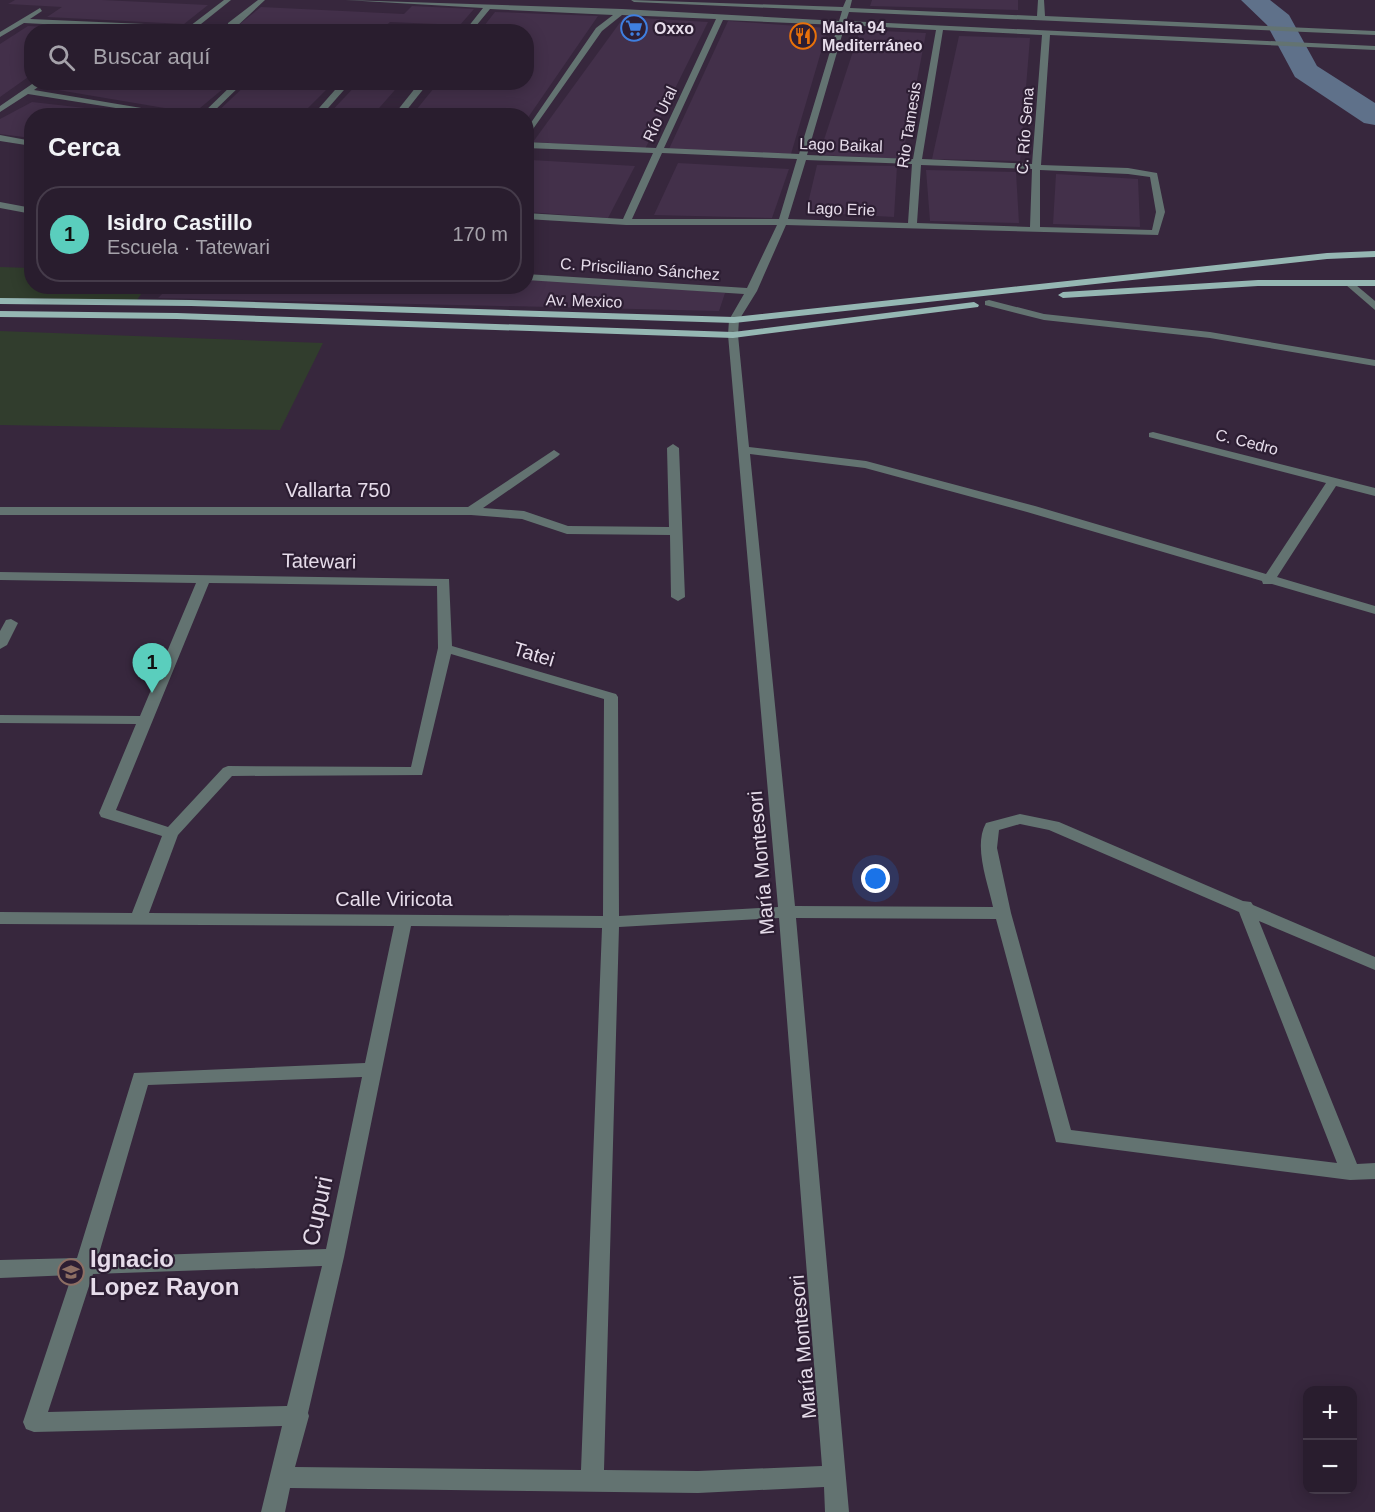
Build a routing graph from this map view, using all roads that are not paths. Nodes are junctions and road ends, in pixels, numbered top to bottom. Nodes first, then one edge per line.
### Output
1 (228, 0) edge
2 (262, 0) edge
3 (348, 0) edge
4 (637, 0) edge
5 (849, 0) edge
6 (1041, 0) edge
7 (488, 7) junction
8 (40, 10) dead end
9 (846, 10) junction
10 (618, 13) junction
11 (720, 18) junction
12 (1041, 18) junction
13 (23, 21) junction
14 (58, 24) edge
15 (196, 24) edge
16 (232, 24) edge
17 (474, 24) edge
18 (841, 24) junction
19 (940, 29) junction
20 (1046, 33) junction
21 (1375, 33) edge
22 (0, 35) edge
23 (1375, 48) edge
24 (31, 90) edge
25 (232, 90) edge
26 (340, 90) edge
27 (418, 90) edge
28 (29, 92) junction
29 (133, 108) edge
30 (212, 108) edge
31 (324, 108) edge
32 (404, 108) edge
33 (0, 111) edge
34 (534, 125) edge
35 (0, 138) edge
36 (24, 142) edge
37 (534, 146) edge
38 (659, 153) junction
39 (800, 158) junction
40 (917, 162) junction
41 (1036, 168) junction
42 (0, 205) edge
43 (24, 210) edge
44 (534, 216) edge
45 (626, 222) junction
46 (783, 222) junction
47 (912, 226) junction
48 (1035, 230) junction
49 (1155, 233) joint
50 (1375, 254) edge
51 (534, 277) edge
52 (1350, 283) junction
53 (1375, 283) edge
54 (752, 291) junction
55 (0, 301) edge
56 (989, 303) junction
57 (1375, 307) edge
58 (0, 314) edge
59 (734, 328) junction
60 (1375, 363) edge
61 (1153, 435) dead end
62 (673, 448) dead end
63 (743, 450) junction
64 (554, 454) dead end
65 (1333, 481) junction
66 (1375, 492) edge
67 (0, 511) edge
68 (471, 511) junction
69 (674, 531) junction
70 (0, 576) edge
71 (204, 578) junction
72 (1268, 581) junction
73 (678, 597) dead end
74 (1375, 610) edge
75 (11, 623) dead end
76 (0, 645) edge
77 (446, 648) junction
78 (0, 719) edge
79 (146, 720) junction
80 (171, 833) junction
81 (1245, 906) junction
82 (787, 912) junction
83 (1003, 913) junction
84 (0, 918) edge
85 (139, 918) junction
86 (404, 919) junction
87 (611, 922) junction
88 (1375, 964) edge
89 (373, 1070) junction
90 (1375, 1171) edge
91 (1350, 1172) junction
92 (334, 1257) junction
93 (85, 1266) junction
94 (0, 1269) edge
95 (298, 1416) junction
96 (835, 1476) junction
97 (282, 1478) junction
98 (592, 1481) junction
99 (273, 1512) edge
100 (837, 1512) edge

1 - 15 street
2 - 16 street
3 - 7 street
4 - 9 street
4 - 10 street
5 - 9 street
6 - 12 street
7 - 10 street
7 - 17 street
8 - 13 street
9 - 12 street
9 - 18 street
10 - 11 street
10 - 34 street
11 - 18 street
11 - 38 street, Río Ural
12 - 21 street
13 - 14 street
13 - 22 street
18 - 19 street
18 - 39 street
19 - 20 street
19 - 40 street, Rio Tamesis
20 - 23 street
20 - 41 street, C. Río Sena
24 - 28 street
25 - 30 street
26 - 31 street
27 - 32 street
28 - 29 street
28 - 33 street
35 - 36 street
37 - 38 street, Lago Baikal
38 - 39 street, Lago Baikal
38 - 45 street, Río Ural
39 - 40 street, Lago Baikal
39 - 46 street
40 - 41 street, Lago Baikal
40 - 47 street, Rio Tamesis
41 - 48 street, C. Río Sena
41 - 49 street, Lago Baikal
42 - 43 street
44 - 45 street, Lago Erie
45 - 46 street, Lago Erie
46 - 47 street, Lago Erie
46 - 54 street
47 - 48 street, Lago Erie
48 - 49 street, Lago Erie
50 - 59 main road
51 - 54 street, C. Prisciliano Sánchez
52 - 53 main road
52 - 56 main road
52 - 57 street
54 - 59 street
55 - 59 main road, Av. Mexico
56 - 59 main road
56 - 60 street
58 - 59 main road, Av. Mexico
59 - 63 street, María Montesori
61 - 65 street, C. Cedro
62 - 69 street
63 - 72 street
63 - 82 street, María Montesori
64 - 68 street
65 - 66 street, C. Cedro
65 - 72 street
67 - 68 street, Vallarta 750
68 - 69 street, Vallarta 750
69 - 73 street
70 - 71 street, Tatewari
71 - 77 street, Tatewari
71 - 79 street
72 - 74 street
75 - 76 street
77 - 80 street, Tatewari
77 - 87 street, Tatei
78 - 79 street
79 - 80 street
80 - 85 street
81 - 83 street
81 - 88 street
81 - 91 street
82 - 83 street, Calle Viricota
82 - 87 street, Calle Viricota
82 - 96 street, María Montesori
83 - 91 street
84 - 85 street, Calle Viricota
85 - 86 street, Calle Viricota
86 - 87 street, Calle Viricota
86 - 89 street, Cupuri
87 - 98 street
89 - 92 street, Cupuri
89 - 93 street
90 - 91 street
92 - 93 street
92 - 95 street, Cupuri
93 - 94 street
93 - 95 street
95 - 97 street, Cupuri
96 - 98 street
96 - 100 street, María Montesori
97 - 98 street
97 - 99 street, Cupuri

